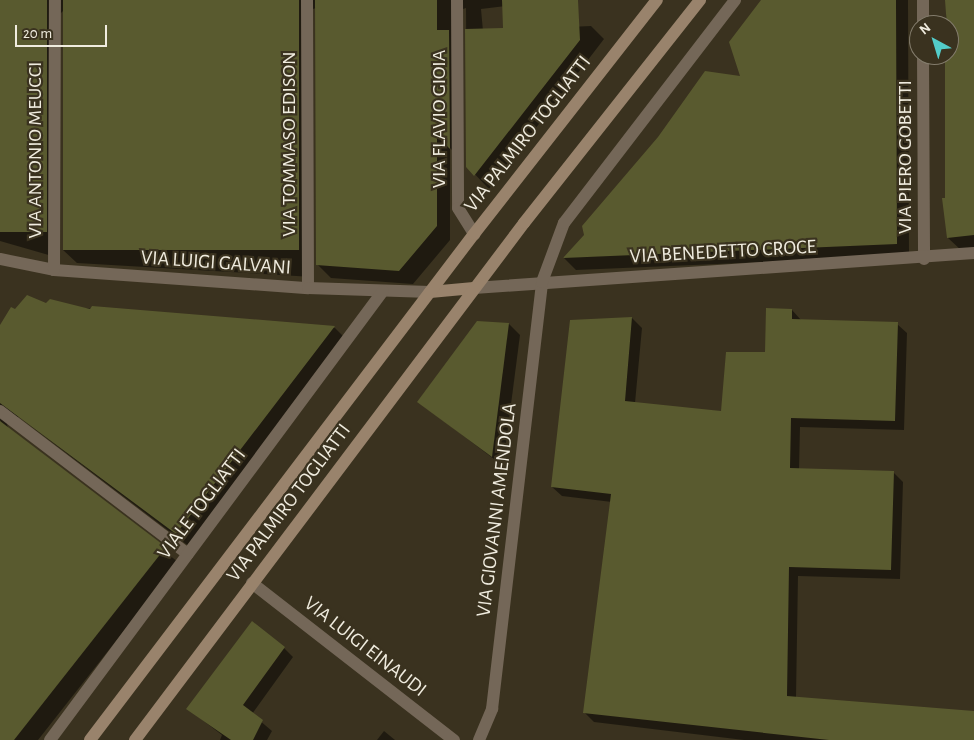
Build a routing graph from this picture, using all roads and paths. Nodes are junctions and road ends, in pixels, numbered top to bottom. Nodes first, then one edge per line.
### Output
1 (55, 0) edge
2 (307, 0) edge
3 (457, 0) edge
4 (657, 0) edge
5 (700, 0) edge
6 (735, 0) edge
7 (923, 0) edge
8 (923, 15) edge
9 (923, 65) edge
10 (474, 234) junction
11 (974, 253) edge
12 (0, 259) edge
13 (924, 259) junction
14 (54, 270) junction
15 (542, 282) junction
16 (308, 288) junction
17 (474, 288) junction
18 (383, 291) junction
19 (430, 292) junction
20 (0, 411) edge
21 (188, 554) junction
22 (252, 583) junction
23 (50, 740) edge
24 (90, 740) edge
25 (135, 740) edge
26 (454, 740) edge
27 (479, 740) edge

1 - 14 street, VIA ANTONIO MEUCCI
2 - 16 street, VIA TOMMASO EDISON
3 - 10 street, VIA FLAVIO GIOIA
4 - 10 main road, VIA PALMIRO TOGLIATTI
5 - 17 main road, VIA PALMIRO TOGLIATTI
6 - 15 street, VIA GIOVANNI AMENDOLA
7 - 8 street
9 - 13 street, VIA PIERO GOBETTI
10 - 19 main road, VIA PALMIRO TOGLIATTI
11 - 13 street, VIA BENEDETTO CROCE
12 - 14 street, VIA LUIGI GALVANI
13 - 15 street, VIA BENEDETTO CROCE
14 - 16 street, VIA LUIGI GALVANI
15 - 17 street, VIA BENEDETTO CROCE
15 - 27 street, VIA GIOVANNI AMENDOLA
16 - 18 street, VIA LUIGI GALVANI
17 - 19 main road
17 - 22 main road, VIA PALMIRO TOGLIATTI
18 - 19 street, VIA LUIGI GALVANI
18 - 21 street, VIALE TOGLIATTI
19 - 24 main road, VIA PALMIRO TOGLIATTI
20 - 21 street
21 - 23 street, VIALE TOGLIATTI
22 - 25 main road, VIA PALMIRO TOGLIATTI
22 - 26 street, VIA LUIGI EINAUDI

